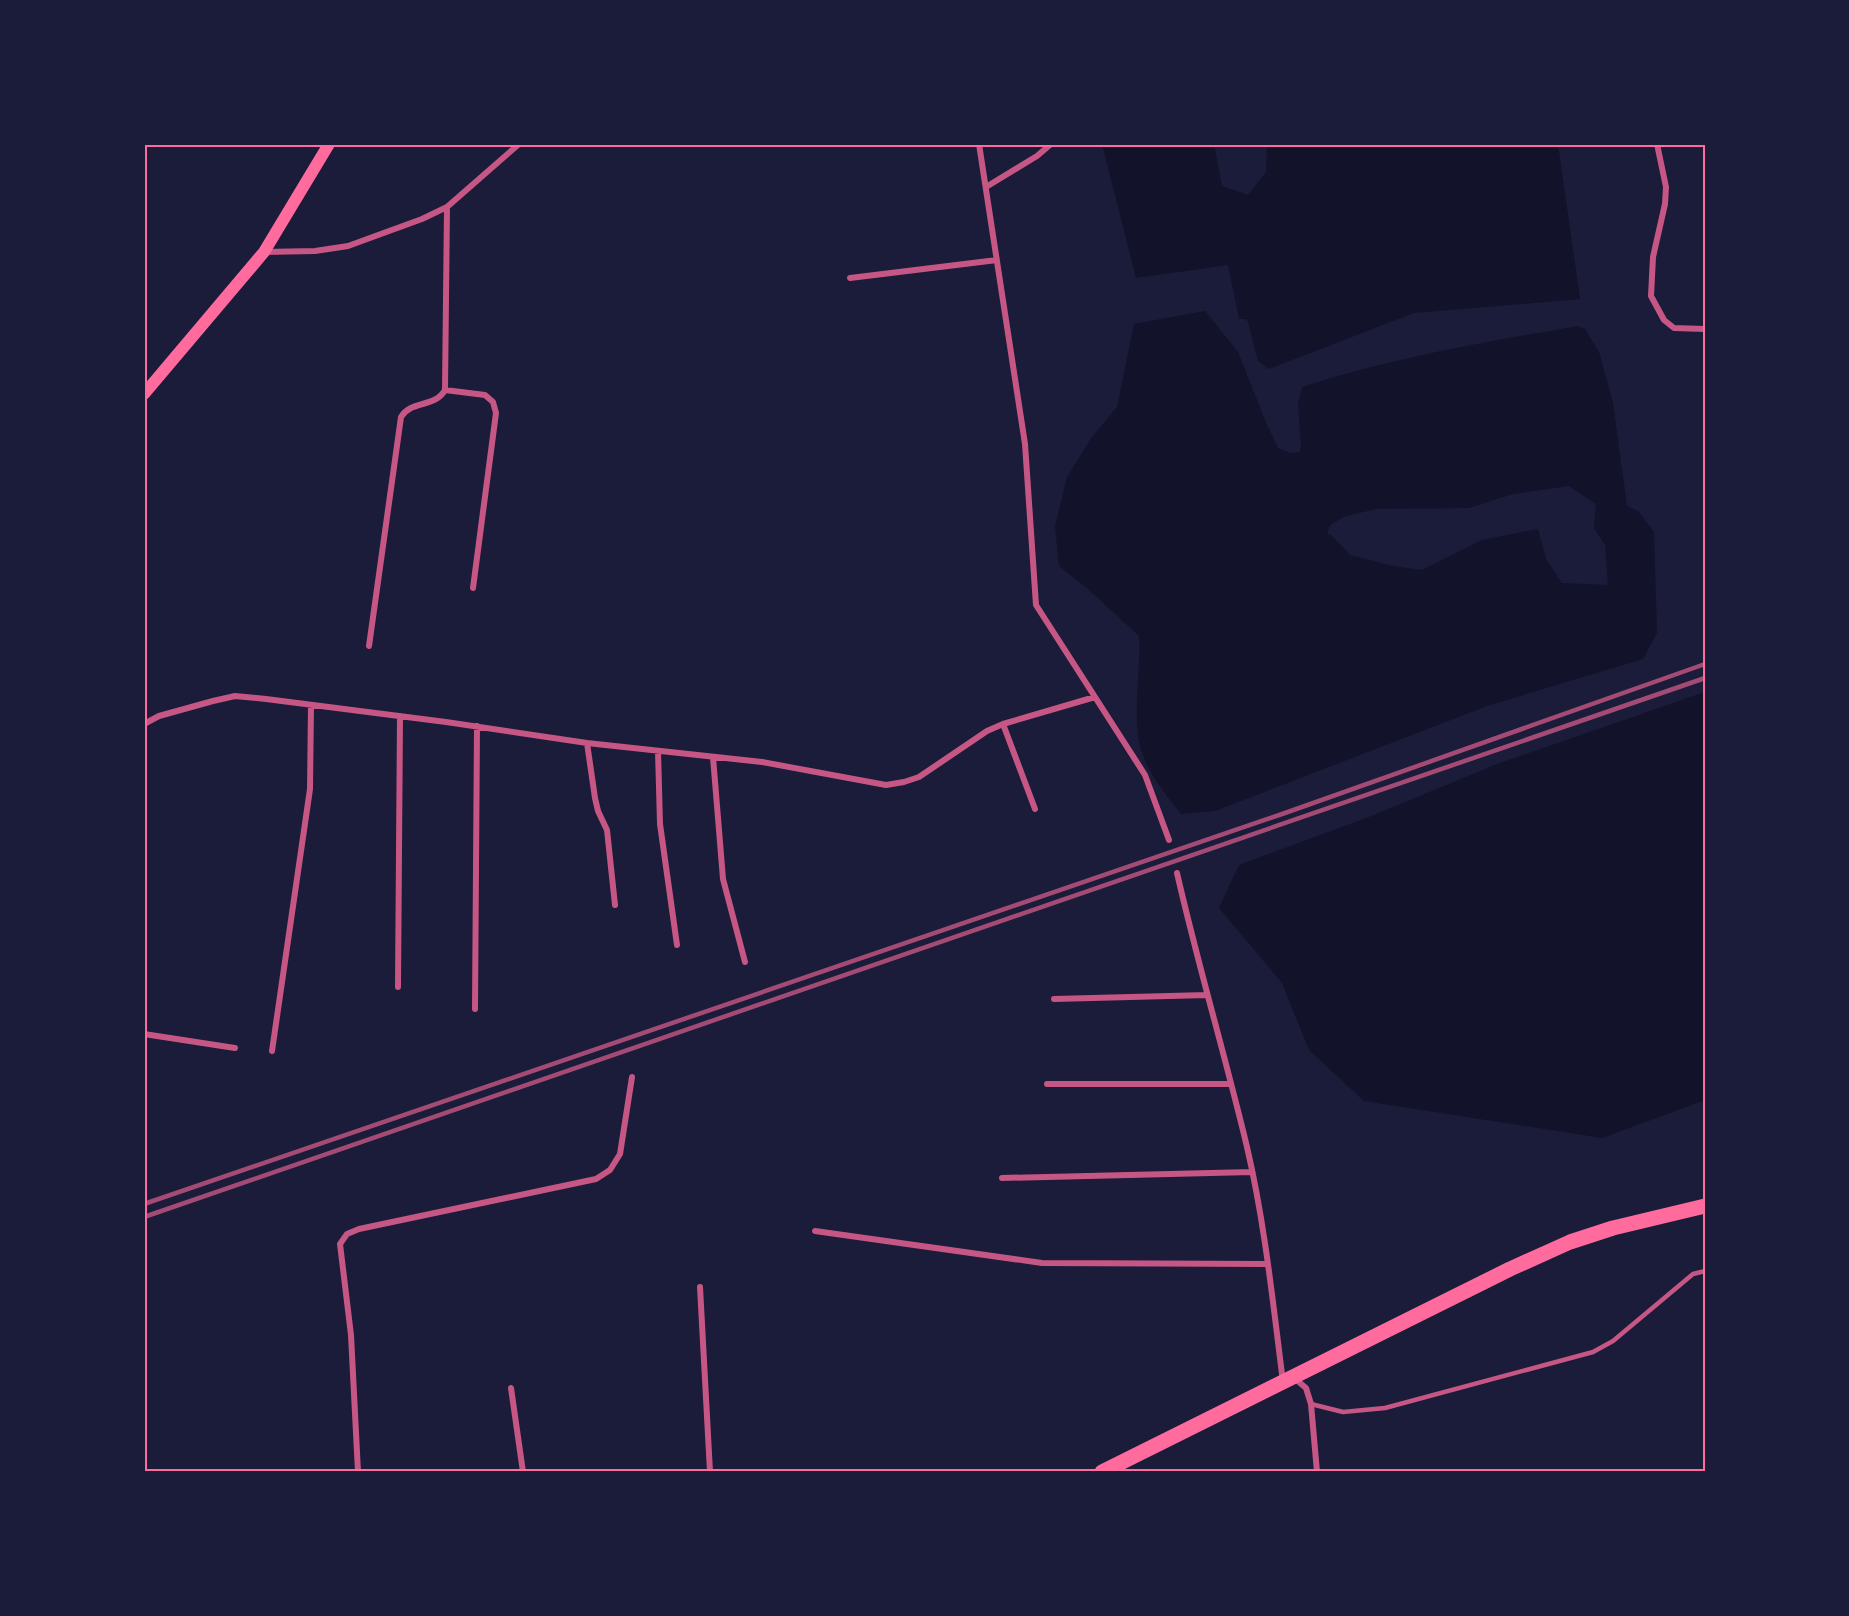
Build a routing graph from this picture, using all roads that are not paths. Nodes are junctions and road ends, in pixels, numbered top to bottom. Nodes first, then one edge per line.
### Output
1 (328, 144) edge
2 (519, 144) edge
3 (979, 144) edge
4 (1051, 144) edge
5 (1657, 144) edge
6 (986, 187) junction
7 (447, 207) junction
8 (264, 252) junction
9 (997, 260) junction
10 (850, 278) dead end
11 (1705, 329) edge
12 (445, 390) junction
13 (144, 394) edge
14 (473, 588) dead end
15 (369, 646) dead end
16 (1095, 697) junction
17 (311, 705) junction
18 (400, 716) junction
19 (144, 724) edge
20 (1003, 724) junction
21 (477, 726) junction
22 (587, 743) junction
23 (658, 751) junction
24 (713, 757) junction
25 (1035, 809) dead end
26 (1169, 840) dead end
27 (1177, 873) dead end
28 (615, 905) dead end
29 (677, 945) dead end
30 (745, 962) dead end
31 (398, 987) dead end
32 (1207, 995) junction
33 (1054, 999) dead end
34 (475, 1009) dead end
35 (144, 1034) edge
36 (235, 1048) dead end
37 (272, 1051) dead end
38 (632, 1077) dead end
39 (1047, 1084) dead end
40 (1230, 1084) junction
41 (1252, 1172) junction
42 (1002, 1178) dead end
43 (1705, 1206) edge
44 (815, 1231) dead end
45 (1267, 1264) junction
46 (1705, 1271) edge
47 (700, 1287) dead end
48 (1288, 1380) junction
49 (512, 1388) dead end
50 (1311, 1404) junction
51 (358, 1472) edge
52 (523, 1472) edge
53 (710, 1472) edge
54 (1101, 1472) edge
55 (1317, 1472) edge

1 - 8 main road
2 - 7 street
3 - 6 street
4 - 6 street
5 - 11 street
6 - 9 street
7 - 8 street
7 - 12 street
8 - 13 main road
9 - 10 street
9 - 16 street
12 - 14 street
12 - 15 street
16 - 20 street
16 - 26 street
17 - 18 street
17 - 19 street
17 - 37 street
18 - 21 street
18 - 31 street
20 - 24 street
20 - 25 street
21 - 22 street
21 - 34 street
22 - 23 street
22 - 28 street
23 - 24 street
23 - 29 street
24 - 30 street
27 - 32 street
32 - 33 street
32 - 40 street
35 - 36 street
38 - 51 street
39 - 40 street
40 - 41 street
41 - 42 street
41 - 45 street
43 - 48 main road
44 - 45 street
45 - 48 street
46 - 50 lane
47 - 53 street
48 - 50 street
48 - 54 main road
49 - 52 street
50 - 55 street

